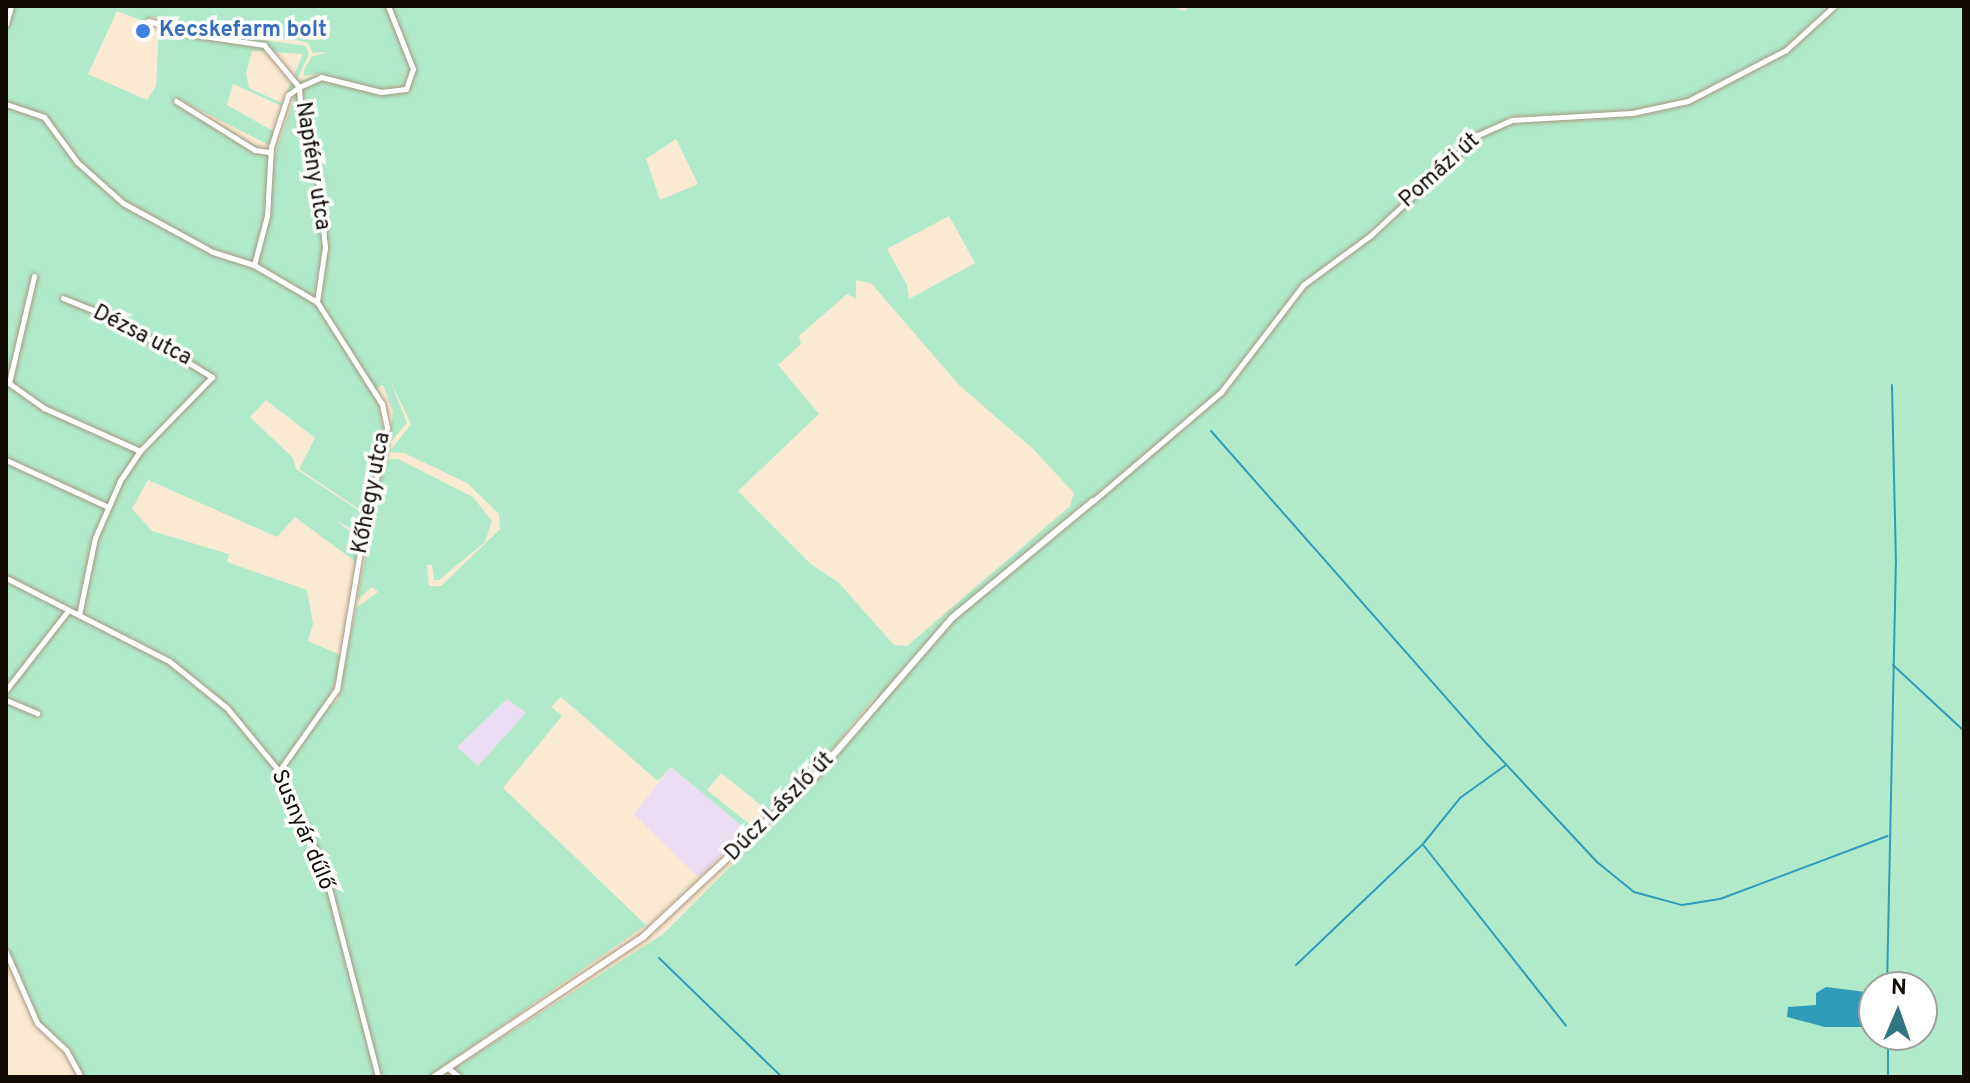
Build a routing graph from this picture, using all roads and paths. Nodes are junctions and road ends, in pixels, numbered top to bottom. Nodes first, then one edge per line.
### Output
1 (11, 6) edge
2 (388, 6) edge
3 (1834, 6) edge
4 (148, 21) dead end
5 (6, 24) edge
6 (299, 87) junction
7 (176, 101) dead end
8 (6, 104) edge
9 (269, 152) junction
10 (254, 265) junction
11 (34, 276) dead end
12 (63, 298) dead end
13 (317, 302) junction
14 (8, 382) edge
15 (140, 451) junction
16 (6, 460) edge
17 (1093, 501) joint
18 (108, 507) junction
19 (6, 578) edge
20 (67, 612) junction
21 (79, 615) junction
22 (6, 690) edge
23 (6, 700) edge
24 (37, 713) dead end
25 (279, 771) junction
26 (6, 952) edge
27 (448, 1068) junction
28 (81, 1077) edge
29 (378, 1077) edge
30 (434, 1077) edge
31 (459, 1077) edge

1 - 5 street
2 - 6 street, Napfény utca
3 - 17 street, Pomázi út
4 - 6 street
6 - 9 street
6 - 13 street, Napfény utca
7 - 9 street
8 - 10 street, Kőhegy utca
9 - 10 street
10 - 13 street, Kőhegy utca
11 - 14 street
12 - 15 street, Dézsa utca
13 - 25 street, Kőhegy utca
14 - 15 street
15 - 18 street
16 - 18 street
17 - 27 street, Dúcz László út
18 - 21 street
19 - 20 street, Susnyár dűlő
20 - 21 street, Susnyár dűlő
20 - 22 street
21 - 25 street, Susnyár dűlő
23 - 24 street
25 - 29 street, Susnyár dűlő
26 - 28 street
27 - 30 street, Dúcz László út
27 - 31 street

